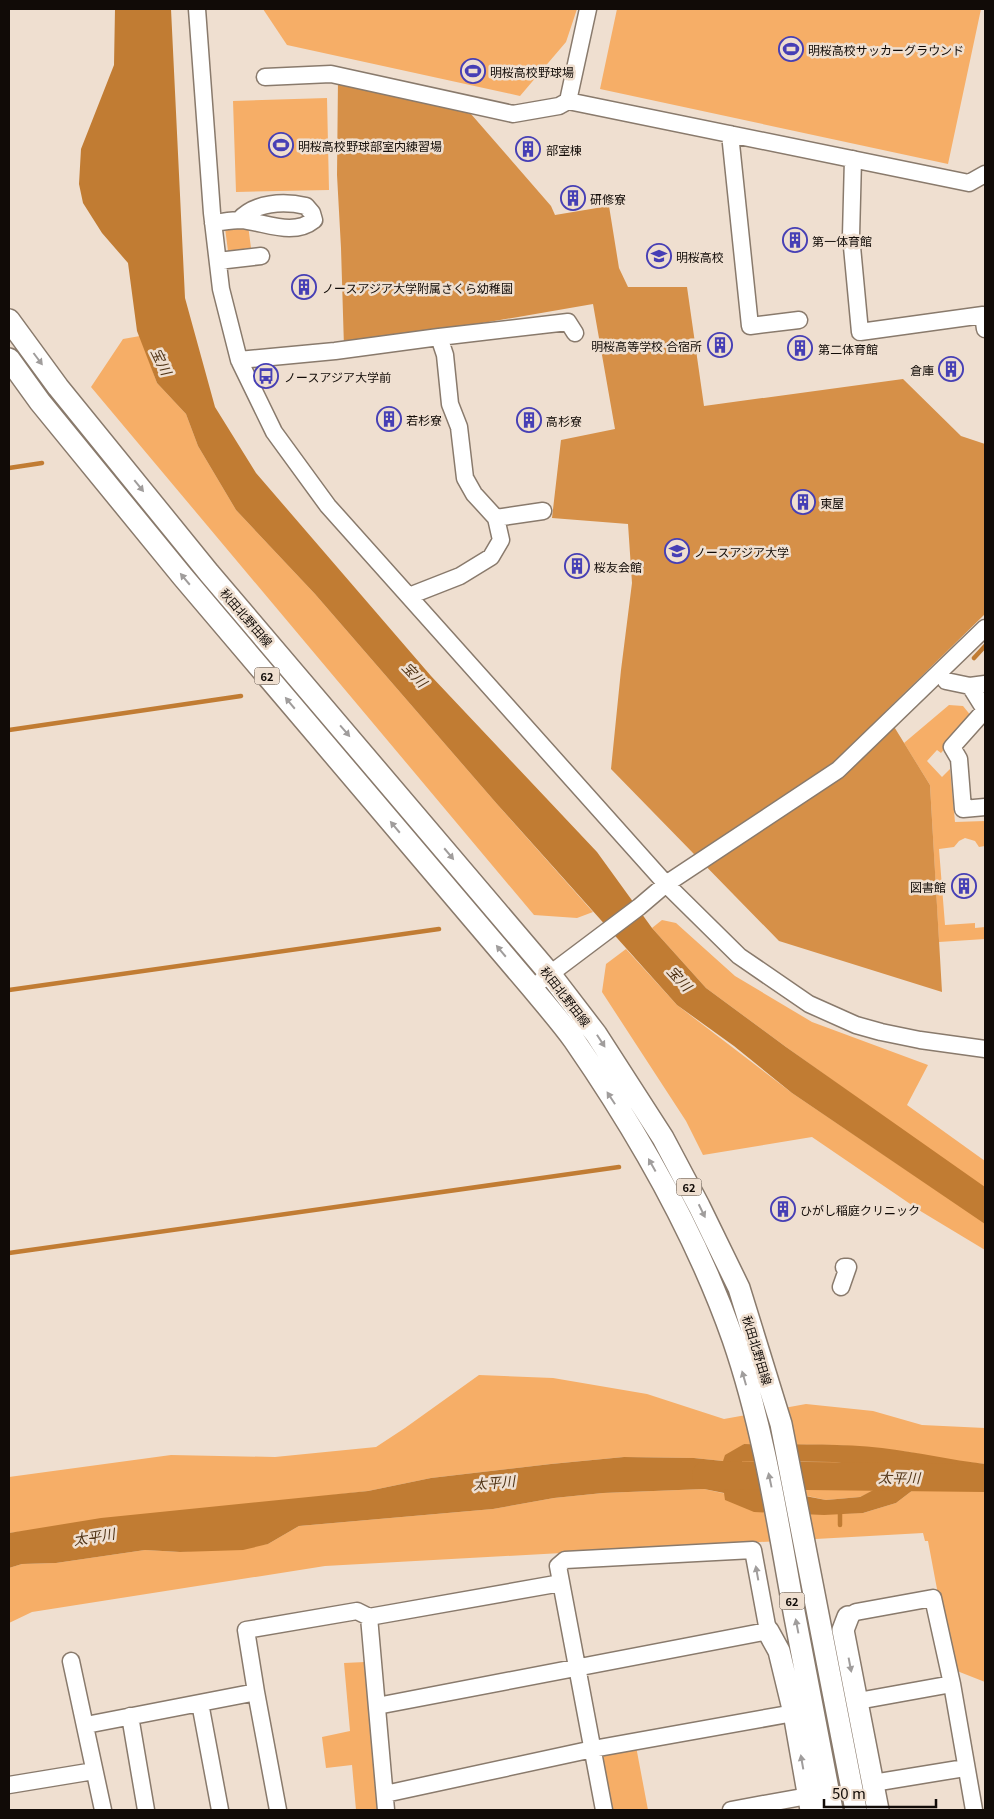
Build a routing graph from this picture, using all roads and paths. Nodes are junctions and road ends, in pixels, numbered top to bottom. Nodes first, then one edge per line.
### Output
1 (197, 9) edge
2 (588, 9) edge
3 (265, 77) dead end
4 (568, 101) junction
5 (730, 134) junction
6 (853, 159) junction
7 (985, 174) edge
8 (239, 220) dead end
9 (213, 223) junction
10 (261, 256) dead end
11 (218, 261) junction
12 (9, 320) edge
13 (799, 320) dead end
14 (985, 329) edge
15 (575, 333) dead end
16 (439, 337) junction
17 (9, 359) edge
18 (240, 360) junction
19 (543, 511) dead end
20 (496, 518) junction
21 (409, 596) junction
22 (985, 628) edge
23 (985, 643) edge
24 (946, 681) junction
25 (977, 685) edge
26 (985, 808) edge
27 (666, 884) junction
28 (550, 974) junction
29 (532, 988) junction
30 (985, 1049) edge
31 (844, 1267) dead end
32 (841, 1287) dead end
33 (561, 1583) junction
34 (369, 1617) junction
35 (848, 1617) joint
36 (768, 1632) junction
37 (71, 1661) dead end
38 (577, 1668) junction
39 (952, 1684) junction
40 (256, 1692) junction
41 (858, 1701) junction
42 (200, 1703) junction
43 (377, 1706) junction
44 (794, 1713) junction
45 (130, 1716) junction
46 (86, 1725) junction
47 (593, 1749) junction
48 (966, 1768) junction
49 (94, 1771) junction
50 (873, 1783) junction
51 (9, 1785) edge
52 (385, 1794) junction
53 (810, 1803) edge
54 (102, 1810) edge
55 (146, 1810) edge
56 (220, 1810) edge
57 (278, 1810) edge
58 (386, 1810) edge
59 (604, 1810) edge
60 (731, 1810) edge
61 (832, 1810) edge
62 (856, 1810) edge
63 (878, 1810) edge
64 (974, 1810) edge

1 - 9 street
2 - 4 street
3 - 4 street
4 - 5 street
5 - 6 street
5 - 13 street
6 - 7 street
6 - 14 street
8 - 9 street
9 - 11 street
10 - 11 street
11 - 18 street
12 -> 28 main road, 秋田北野田線 / 62
15 - 16 street
16 - 18 street
16 - 20 street
29 -> 17 main road, 秋田北野田線 / 62
18 - 21 street
19 - 20 street
20 - 21 street
21 - 27 street
22 - 27 street
23 - 24 street
24 - 25 street
24 - 27 street
25 - 26 street
27 - 28 street
27 - 30 street
28 - 29 street
28 -> 62 main road, 秋田北野田線 / 62
61 -> 29 main road, 秋田北野田線 / 62
31 - 32 street
33 - 34 street
36 -> 33 street
33 - 38 street
34 - 40 street
34 - 43 street
35 - 39 street
35 -> 41 main road
36 - 38 street
36 - 44 main road
37 - 46 street
38 - 43 street
38 - 47 street
39 - 41 street
39 - 48 street
40 - 42 street
40 - 57 street
41 - 50 main road
42 - 45 street
42 - 56 street
43 - 52 street
44 - 47 street
53 -> 44 main road
45 - 46 street
45 - 55 street
46 - 49 street
47 - 52 street
47 - 59 street
48 - 50 street
48 - 64 street
49 - 51 street
49 - 54 street
50 - 63 main road
52 - 58 street
53 - 60 street

